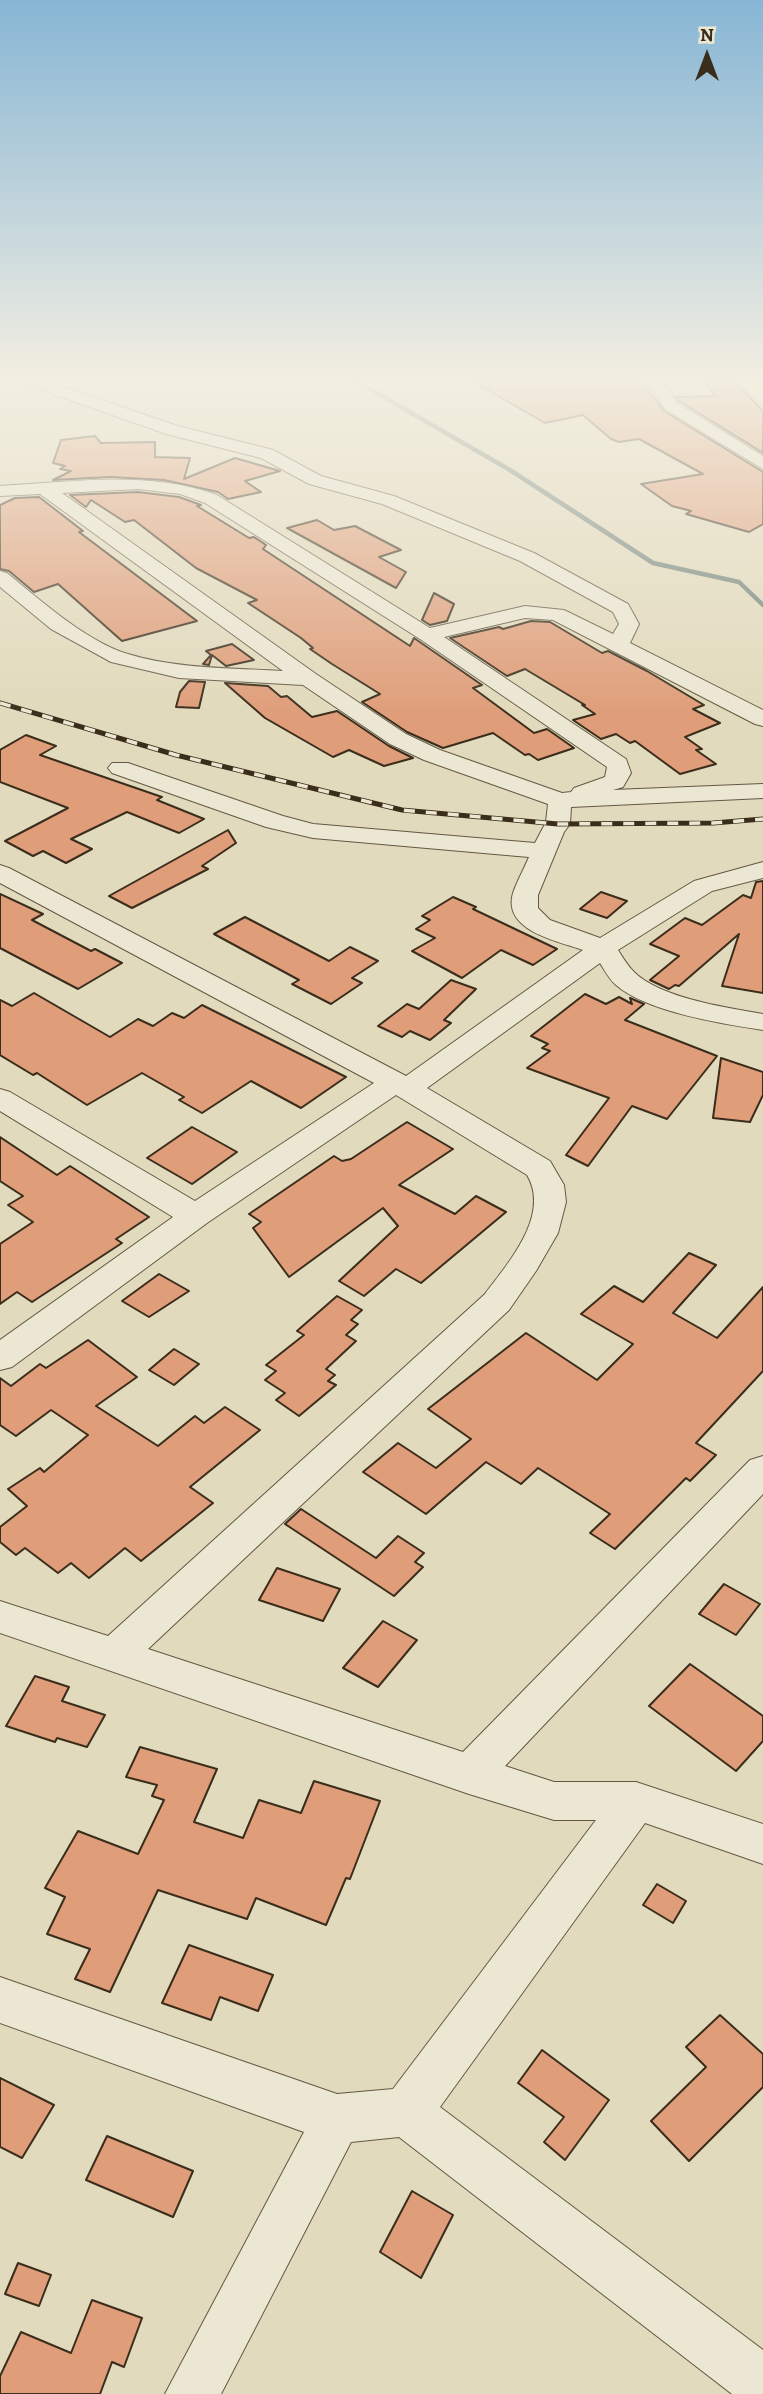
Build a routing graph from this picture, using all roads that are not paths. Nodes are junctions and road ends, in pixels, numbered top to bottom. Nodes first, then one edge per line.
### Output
1 (50, 493) edge
2 (193, 493) edge
3 (361, 493) edge
4 (0, 578) edge
5 (426, 635) junction
6 (618, 645) junction
7 (309, 679) junction
8 (763, 719) edge
9 (120, 768) dead end
10 (763, 791) edge
11 (560, 800) junction
12 (544, 851) junction
13 (763, 870) edge
14 (0, 873) edge
15 (602, 949) junction
16 (763, 1022) edge
17 (401, 1086) junction
18 (0, 1098) edge
19 (196, 1216) junction
20 (0, 1358) edge
21 (763, 1470) edge
22 (0, 1617) edge
23 (114, 1656) junction
24 (469, 1775) junction
25 (636, 1801) junction
26 (763, 1844) edge
27 (0, 2000) edge
28 (407, 2112) junction
29 (337, 2119) junction
30 (763, 2384) edge
31 (192, 2394) edge

1 - 7 street
2 - 5 street
3 - 6 street
4 - 7 street
5 - 6 street
5 - 11 street
6 - 8 street
7 - 11 street
9 - 12 street
10 - 11 street
11 - 12 street
12 - 15 street
13 - 15 street
14 - 17 street
15 - 16 street
15 - 17 street
17 - 19 street
17 - 23 street
18 - 19 street
19 - 20 street
21 - 24 street
22 - 23 street
23 - 24 street
24 - 25 street
25 - 26 street
25 - 28 street
27 - 29 street
28 - 29 street
28 - 30 street
29 - 31 street

